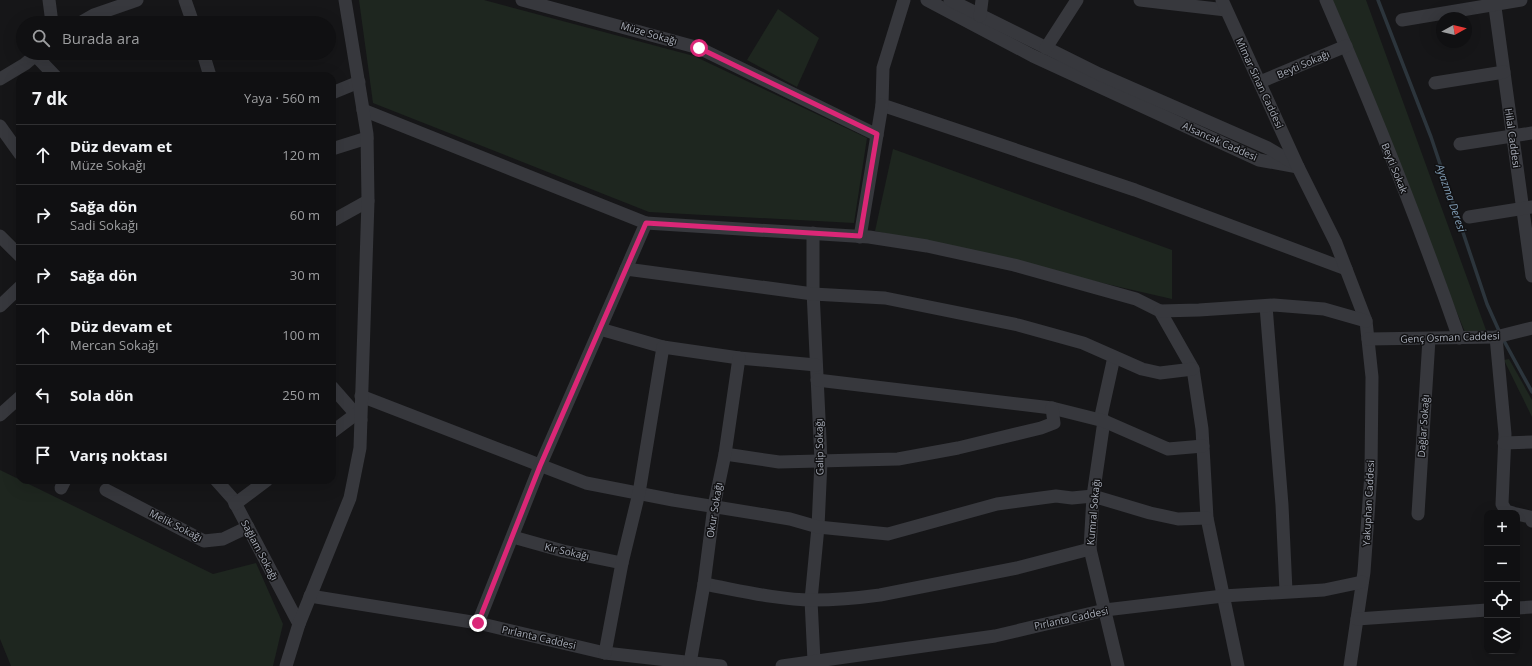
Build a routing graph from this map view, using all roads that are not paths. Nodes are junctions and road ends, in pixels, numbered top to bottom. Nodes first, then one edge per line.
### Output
1 (49, 0) edge
2 (186, 0) edge
3 (345, 0) edge
4 (522, 0) edge
5 (904, 0) edge
6 (927, 0) edge
7 (950, 0) edge
8 (982, 0) edge
9 (1077, 0) edge
10 (1140, 0) edge
11 (1326, 0) edge
12 (1521, 0) edge
13 (128, 1) edge
14 (1494, 2) edge
15 (1224, 5) edge
16 (51, 16) edge
17 (92, 16) edge
18 (191, 16) edge
19 (980, 16) junction
20 (1402, 20) dead end
21 (1346, 46) junction
22 (1046, 48) junction
23 (29, 60) edge
24 (41, 60) edge
25 (205, 60) edge
26 (52, 72) edge
27 (209, 72) edge
28 (1504, 72) junction
29 (0, 79) edge
30 (359, 82) junction
31 (1260, 82) junction
32 (1435, 83) dead end
33 (336, 91) edge
34 (882, 105) junction
35 (363, 110) junction
36 (0, 126) edge
37 (1532, 133) edge
38 (877, 134) junction
39 (1513, 136) junction
40 (367, 138) junction
41 (1460, 144) dead end
42 (16, 148) edge
43 (336, 148) edge
44 (1298, 166) junction
45 (368, 201) junction
46 (1527, 207) edge
47 (1469, 217) dead end
48 (336, 219) edge
49 (646, 223) junction
50 (813, 233) junction
51 (0, 236) edge
52 (860, 236) junction
53 (16, 252) edge
54 (626, 269) junction
55 (1346, 269) junction
56 (1532, 276) edge
57 (16, 292) edge
58 (813, 294) junction
59 (0, 306) edge
60 (1266, 306) junction
61 (1160, 311) junction
62 (1366, 321) junction
63 (1532, 328) edge
64 (600, 329) junction
65 (1496, 337) junction
66 (1459, 338) junction
67 (1368, 339) junction
68 (1429, 339) junction
69 (663, 347) junction
70 (739, 358) junction
71 (1114, 358) junction
72 (816, 365) junction
73 (1193, 369) junction
74 (817, 380) junction
75 (336, 392) edge
76 (362, 396) junction
77 (16, 400) edge
78 (1052, 408) junction
79 (0, 415) edge
80 (358, 417) junction
81 (1104, 421) junction
82 (336, 430) edge
83 (1532, 442) edge
84 (1504, 443) junction
85 (1203, 446) junction
86 (725, 454) junction
87 (820, 461) junction
88 (540, 466) junction
89 (219, 484) edge
90 (262, 484) edge
91 (106, 490) dead end
92 (639, 493) junction
93 (1093, 496) junction
94 (235, 504) junction
95 (714, 506) junction
96 (1505, 510) edge
97 (1418, 514) dead end
98 (1520, 515) edge
99 (1207, 518) junction
100 (1532, 521) edge
101 (248, 527) junction
102 (818, 527) junction
103 (513, 537) junction
104 (1090, 549) junction
105 (622, 563) junction
106 (1362, 582) junction
107 (704, 584) junction
108 (1286, 591) junction
109 (310, 596) junction
110 (1223, 596) junction
111 (811, 600) junction
112 (1532, 607) edge
113 (1520, 608) edge
114 (1105, 610) junction
115 (1484, 610) edge
116 (1357, 619) junction
117 (478, 623) junction
118 (299, 624) junction
119 (605, 653) junction
120 (814, 661) junction
121 (690, 663) junction
122 (1348, 665) edge
123 (286, 666) edge
124 (721, 666) edge
125 (782, 666) edge
126 (1118, 666) edge
127 (1238, 666) edge

1 - 16 street
2 - 18 street
3 - 30 street
4 - 38 street, Müze Sokağı
5 - 34 street
6 - 44 street, Alsancak Caddesi
7 - 19 street, Alsancak Caddesi
8 - 19 street
9 - 22 street
10 - 15 street
11 - 21 street, Beyti Sokak
12 - 14 street
13 - 17 street
14 - 20 street
14 - 28 street, Hilal Caddesi
15 - 31 street, Mimar Sinan Caddesi
19 - 22 street, Alsancak Caddesi
21 - 31 street, Beyti Sokağı
21 - 66 street, Beyti Sokak
22 - 44 street, Alsancak Caddesi
23 - 29 street
24 - 26 street
25 - 27 street
28 - 32 street
28 - 39 street, Hilal Caddesi
30 - 33 street
30 - 35 street
31 - 44 street, Mimar Sinan Caddesi
34 - 38 street
34 - 55 street
35 - 40 street
35 - 49 street
36 - 42 street
37 - 39 street
38 - 52 street
39 - 41 street
39 - 46 street, Hilal Caddesi
40 - 43 street
40 - 45 street
44 - 55 street, Mimar Sinan Caddesi
45 - 48 street
45 - 76 street
46 - 47 street
46 - 56 street, Hilal Caddesi
49 - 50 street
49 - 54 street
50 - 52 street
50 - 58 street, Galip Sokağı
51 - 53 street
52 - 61 street
54 - 58 street
54 - 64 street
55 - 62 street, Yakuphan Caddesi
57 - 59 street
58 - 71 street
58 - 72 street, Galip Sokağı
60 - 61 street
60 - 62 street
60 - 108 street
61 - 73 street
62 - 67 street, Yakuphan Caddesi
63 - 65 street, Genç Osman Caddesi
64 - 69 street
64 - 88 street
65 - 66 street, Genç Osman Caddesi
65 - 84 street
66 - 68 street, Genç Osman Caddesi
67 - 68 street, Genç Osman Caddesi
67 - 106 street, Yakuphan Caddesi
68 - 97 street, Dağlar Sokağı
69 - 70 street
69 - 92 street
70 - 72 street
70 - 86 street, Okur Sokağı
71 - 73 street
71 - 81 street, Kumral Sokağı
72 - 74 street, Galip Sokağı
73 - 85 street
74 - 78 street
74 - 87 street, Galip Sokağı
75 - 80 street
76 - 80 street
76 - 88 street
77 - 79 street
78 - 81 street
78 - 87 street
80 - 82 street
80 - 109 street
81 - 85 street
81 - 93 street, Kumral Sokağı
83 - 84 street
84 - 96 street
85 - 99 street
86 - 87 street
86 - 95 street, Okur Sokağı
87 - 102 street, Galip Sokağı
88 - 92 street
88 - 103 street
89 - 94 street, Sağlam Sokağı
90 - 94 street
91 - 101 street, Melik Sokağı
92 - 95 street
92 - 105 street
93 - 99 street
93 - 102 street
93 - 104 street, Kumral Sokağı
94 - 101 street, Sağlam Sokağı
95 - 102 street
95 - 107 street, Okur Sokağı
98 - 100 street
99 - 110 street
101 - 118 street, Sağlam Sokağı
102 - 111 street, Galip Sokağı
103 - 105 street, Kır Sokağı
103 - 117 street
104 - 111 street
104 - 114 street, Kumral Sokağı
105 - 119 street
106 - 108 street, Pırlanta Caddesi
106 - 116 street, Yakuphan Caddesi
107 - 111 street
107 - 121 street, Okur Sokağı
108 - 110 street, Pırlanta Caddesi
109 - 117 street, Pırlanta Caddesi
109 - 118 street
110 - 114 street, Pırlanta Caddesi
110 - 127 street
111 - 120 street, Galip Sokağı
112 - 113 street
114 - 120 street, Pırlanta Caddesi
114 - 126 street, Kumral Sokağı
115 - 116 street
116 - 122 street, Yakuphan Caddesi
117 - 119 street, Pırlanta Caddesi
118 - 123 street
119 - 121 street, Pırlanta Caddesi
120 - 125 street, Pırlanta Caddesi
121 - 124 street, Pırlanta Caddesi

